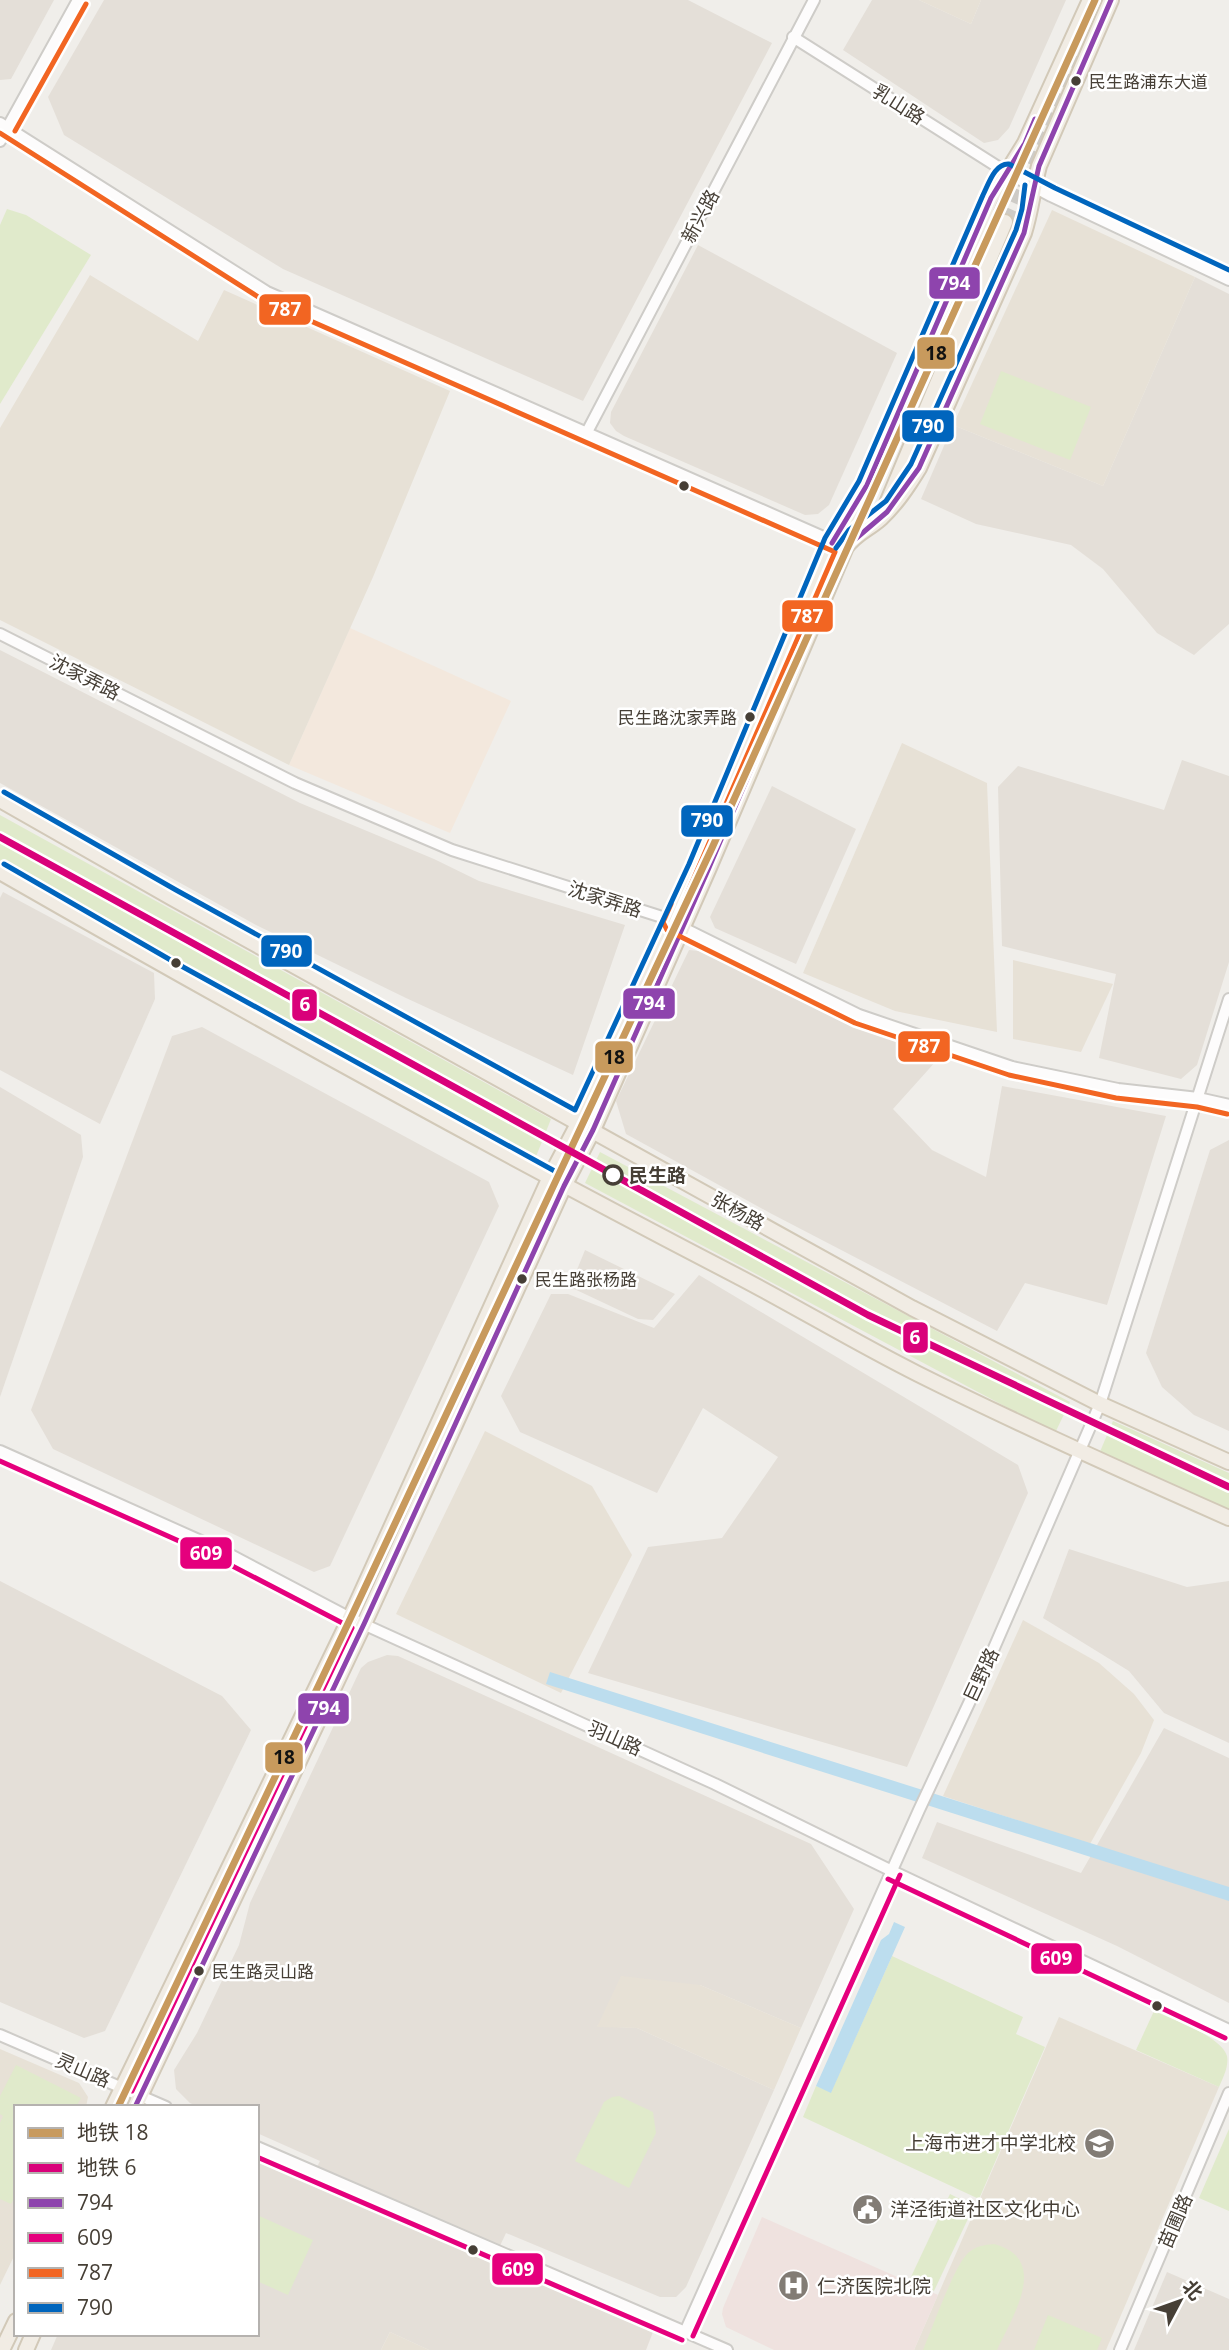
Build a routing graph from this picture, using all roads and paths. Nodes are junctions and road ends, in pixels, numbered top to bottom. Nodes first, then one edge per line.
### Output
1 (78, 0) edge
2 (814, 0) edge
3 (1090, 0) edge
4 (1111, 0) edge
5 (793, 37) junction
6 (3, 125) edge
7 (0, 141) edge
8 (1006, 172) junction
9 (1034, 186) junction
10 (1229, 280) edge
11 (587, 432) junction
12 (867, 485) junction
13 (880, 519) junction
14 (840, 544) junction
15 (0, 634) edge
16 (0, 800) edge
17 (0, 872) edge
18 (677, 925) junction
19 (1229, 999) edge
20 (1198, 1098) junction
21 (1229, 1105) edge
22 (579, 1122) junction
23 (593, 1130) junction
24 (551, 1177) junction
25 (564, 1186) junction
26 (1100, 1404) junction
27 (0, 1451) edge
28 (1080, 1451) junction
29 (1229, 1462) edge
30 (1229, 1518) edge
31 (350, 1618) junction
32 (364, 1624) junction
33 (892, 1871) junction
34 (1229, 2030) edge
35 (0, 2035) edge
36 (122, 2087) junction
37 (1229, 2093) edge
38 (137, 2101) edge
39 (114, 2105) edge
40 (156, 2105) edge
41 (259, 2148) edge
42 (14, 2325) edge
43 (685, 2332) junction
44 (2, 2350) edge
45 (727, 2350) edge
46 (1121, 2350) edge

1 - 6 street
2 - 5 street, 新兴路
3 - 8 main road
4 - 9 main road
5 - 8 street, 乳山路
5 - 11 street, 新兴路
6 - 7 street
6 - 11 street
8 - 9 street, 乳山路
8 - 12 main road
9 - 10 street, 乳山路
9 - 13 main road
11 - 14 street
12 - 13 main road
12 - 14 main road
13 - 14 main road
14 - 18 main road
15 - 18 street, 沈家弄路
16 - 22 main road, 张杨路
17 - 24 main road
18 - 20 street, 沈家弄路
18 - 22 main road
18 - 23 main road
19 - 20 street, 巨野路
20 - 21 street, 沈家弄路
20 - 26 street, 巨野路
22 - 23 main road, 张杨路
22 - 24 main road
23 - 25 main road
23 - 26 main road, 张杨路
24 - 25 main road
24 - 31 main road
25 - 28 main road
25 - 32 main road
26 - 28 street, 巨野路
26 - 29 main road, 张杨路
27 - 31 street, 羽山路
28 - 30 main road
28 - 33 street, 巨野路
31 - 32 street, 羽山路
31 - 36 main road
32 - 33 street, 羽山路
32 - 38 main road
33 - 34 street, 羽山路
33 - 43 street, 巨野路
35 - 36 street, 灵山路
36 - 38 street, 灵山路
36 - 39 main road
37 - 46 street, 苗圃路
38 - 40 street, 灵山路
41 - 43 street
42 - 44 main road
43 - 45 street

